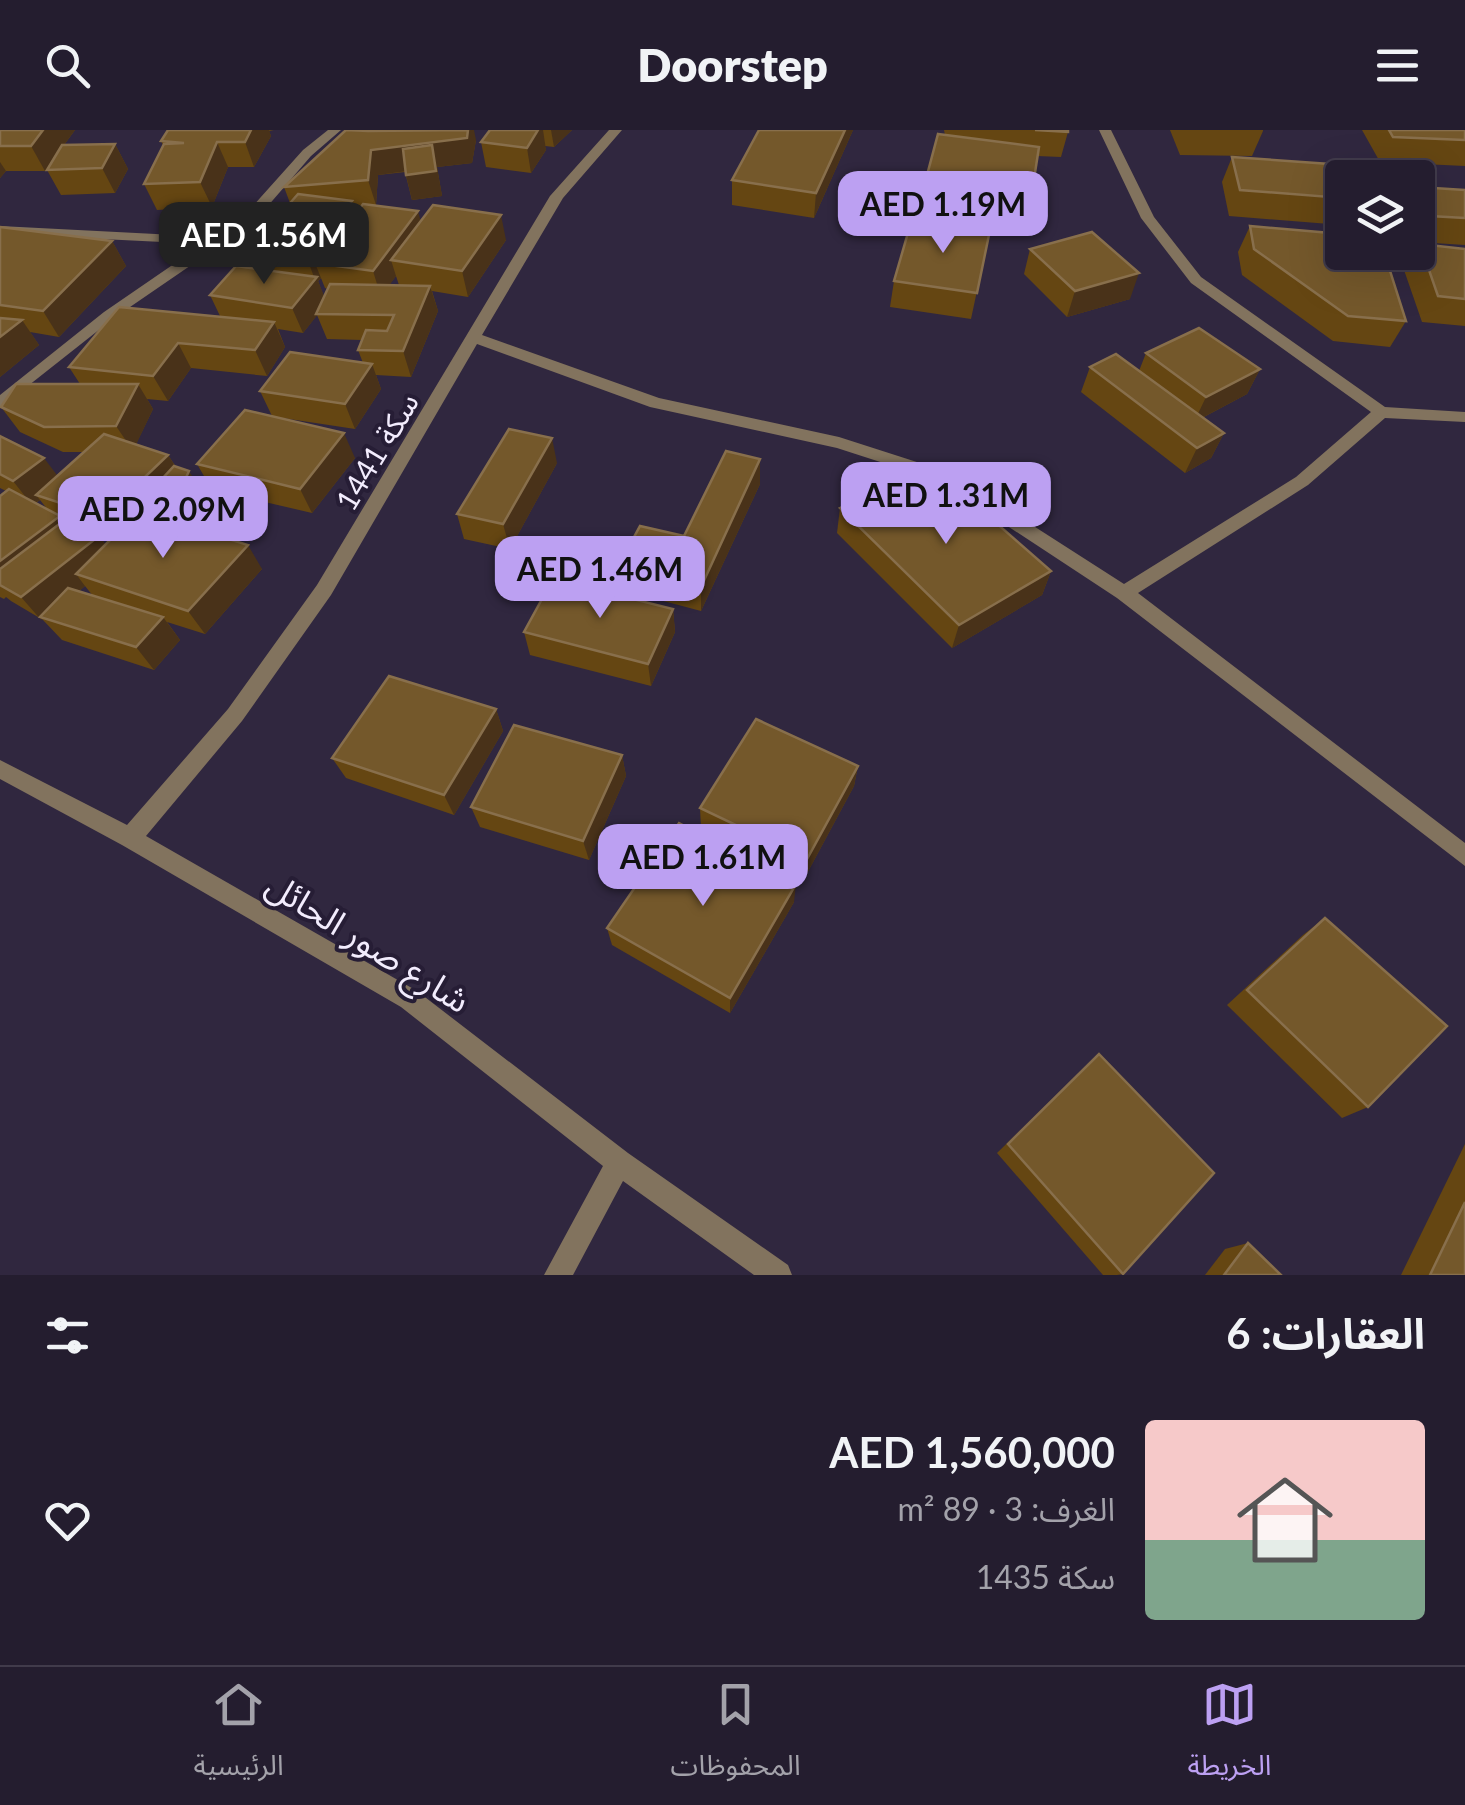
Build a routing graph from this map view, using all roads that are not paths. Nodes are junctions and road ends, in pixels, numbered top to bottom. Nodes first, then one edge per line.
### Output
1 (335, 130) edge
2 (616, 130) edge
3 (1105, 130) edge
4 (0, 230) edge
5 (217, 241) junction
6 (476, 338) junction
7 (0, 403) edge
8 (1382, 412) junction
9 (1465, 417) edge
10 (1124, 593) junction
11 (0, 769) edge
12 (130, 838) junction
13 (1465, 856) edge
14 (619, 1162) junction
15 (558, 1275) edge
16 (778, 1275) edge

1 - 5 street
2 - 6 street, سكة 1441
3 - 8 street
4 - 5 street
5 - 7 street
6 - 10 street
6 - 12 street, سكة 1441
8 - 9 street
8 - 10 street
10 - 13 street
11 - 12 street, شارع صور الحائل
12 - 14 street, شارع صور الحائل
14 - 15 street
14 - 16 street, شارع صور الحائل

